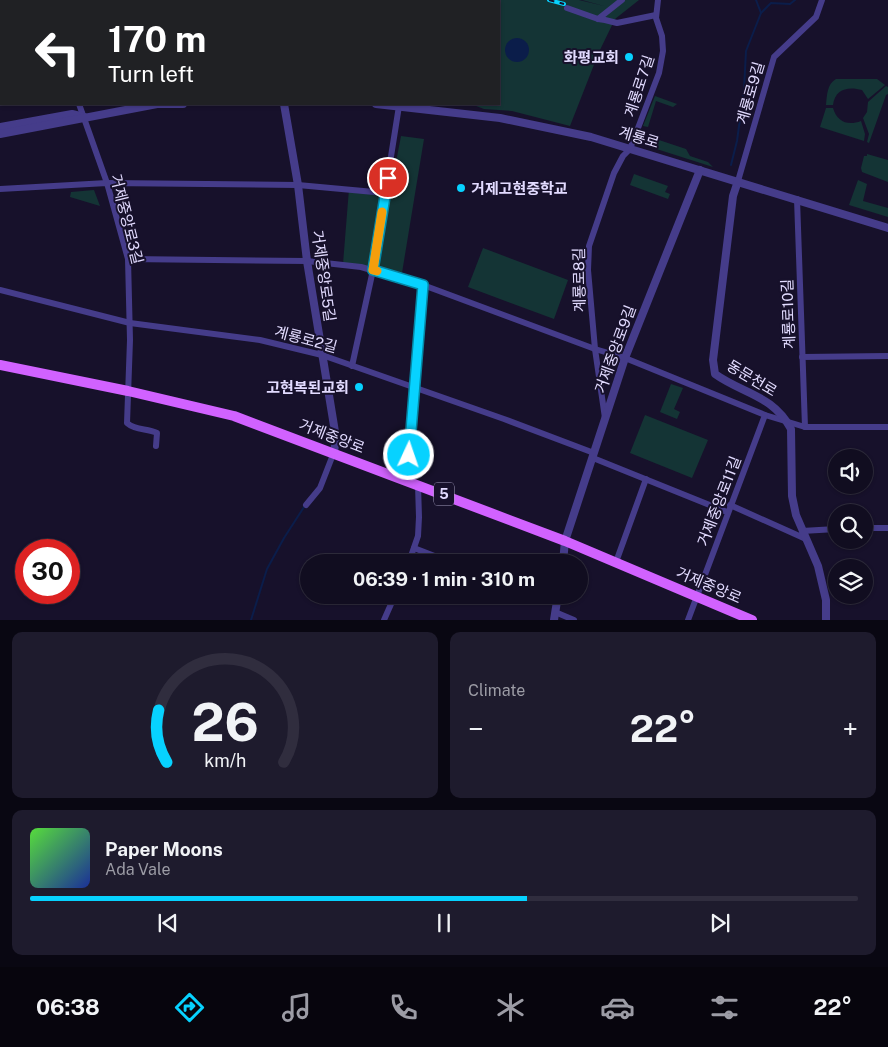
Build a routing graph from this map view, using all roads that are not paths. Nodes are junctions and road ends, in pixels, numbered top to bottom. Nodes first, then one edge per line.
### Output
1 (622, 0) edge
2 (658, 0) edge
3 (822, 0) edge
4 (567, 8) dead end
5 (656, 15) junction
6 (598, 19) junction
7 (79, 105) edge
8 (151, 105) edge
9 (284, 105) edge
10 (388, 105) edge
11 (399, 106) junction
12 (84, 117) junction
13 (0, 127) edge
14 (0, 134) edge
15 (630, 149) junction
16 (700, 170) junction
17 (738, 181) junction
18 (107, 183) junction
19 (298, 185) junction
20 (0, 189) edge
21 (385, 193) junction
22 (797, 199) junction
23 (888, 228) edge
24 (128, 259) junction
25 (307, 261) junction
26 (373, 270) junction
27 (423, 285) junction
28 (0, 290) edge
29 (130, 323) junction
30 (595, 348) junction
31 (322, 355) junction
32 (888, 356) edge
33 (802, 357) junction
34 (625, 358) junction
35 (0, 365) edge
36 (352, 366) junction
37 (413, 387) junction
38 (128, 390) junction
39 (765, 415) junction
40 (605, 420) junction
41 (787, 422) junction
42 (888, 427) edge
43 (805, 428) junction
44 (156, 446) dead end
45 (334, 452) junction
46 (594, 456) junction
47 (646, 480) junction
48 (413, 483) junction
49 (306, 505) dead end
50 (729, 509) junction
51 (873, 528) edge
52 (888, 528) edge
53 (828, 529) edge
54 (802, 531) junction
55 (806, 539) junction
56 (565, 541) junction
57 (414, 548) junction
58 (412, 554) edge
59 (429, 554) edge
60 (564, 554) edge
61 (616, 562) junction
62 (697, 596) junction
63 (391, 604) edge
64 (554, 616) edge
65 (384, 620) edge
66 (574, 620) edge
67 (688, 620) edge
68 (752, 620) edge
69 (826, 620) edge

1 - 6 street
2 - 5 street, 계룡로7길
3 - 17 street, 계룡로9길
4 - 6 street
5 - 6 street
5 - 15 street, 계룡로7길
7 - 12 street, 거제중앙로3길
8 - 12 street
9 - 19 street, 거제중앙로5길
10 - 11 street, 계룡로
11 - 15 street, 계룡로
11 - 21 street
12 - 13 street
12 - 14 street
12 - 18 street, 거제중앙로3길
15 - 16 street, 계룡로
15 - 30 street, 계룡로8길
16 - 17 street, 계룡로
16 - 34 street, 거제중앙로9길
17 - 22 street, 계룡로
17 - 41 street, 동문천로
18 - 19 street
18 - 20 street
18 - 24 street, 거제중앙로3길
19 - 21 street
19 - 25 street, 거제중앙로5길
21 - 26 street
22 - 23 street, 계룡로
22 - 33 street, 계룡로10길
24 - 25 street
24 - 29 street, 거제중앙로3길
25 - 26 street
25 - 31 street, 거제중앙로5길
26 - 27 street
26 - 36 street
27 - 30 street
27 - 37 street
28 - 29 street, 계룡로2길
29 - 31 street, 계룡로2길
29 - 38 street, 거제중앙로3길
30 - 34 street
30 - 40 street, 계룡로8길
31 - 36 street, 계룡로2길
31 - 45 street, 거제중앙로5길
32 - 33 street
33 - 43 street, 계룡로10길
34 - 39 street
34 - 40 street, 거제중앙로9길
35 - 38 main road, 거제중앙로 / 5
36 - 37 street, 계룡로2길
37 - 46 street, 계룡로2길
37 - 48 street
38 - 44 street, 거제중앙로3길
38 - 45 main road, 거제중앙로 / 5
39 - 41 street
39 - 50 street, 거제중앙로11길
40 - 46 street, 거제중앙로9길
41 - 43 street
41 - 54 street
42 - 43 street
45 - 48 main road, 거제중앙로 / 5
45 - 49 street
46 - 47 street, 계룡로2길
46 - 56 street, 거제중앙로9길
47 - 50 street, 계룡로2길
47 - 61 street
48 - 56 main road, 거제중앙로 / 5
48 - 57 street
50 - 55 street, 계룡로2길
50 - 62 street, 거제중앙로11길
51 - 52 street
53 - 54 street
54 - 55 street
55 - 69 street
56 - 60 street, 거제중앙로9길
56 - 61 main road, 거제중앙로 / 5
57 - 58 street
57 - 59 street
61 - 62 main road, 거제중앙로 / 5
62 - 67 street, 거제중앙로11길
62 - 68 main road, 거제중앙로 / 5
63 - 65 street
64 - 66 street

